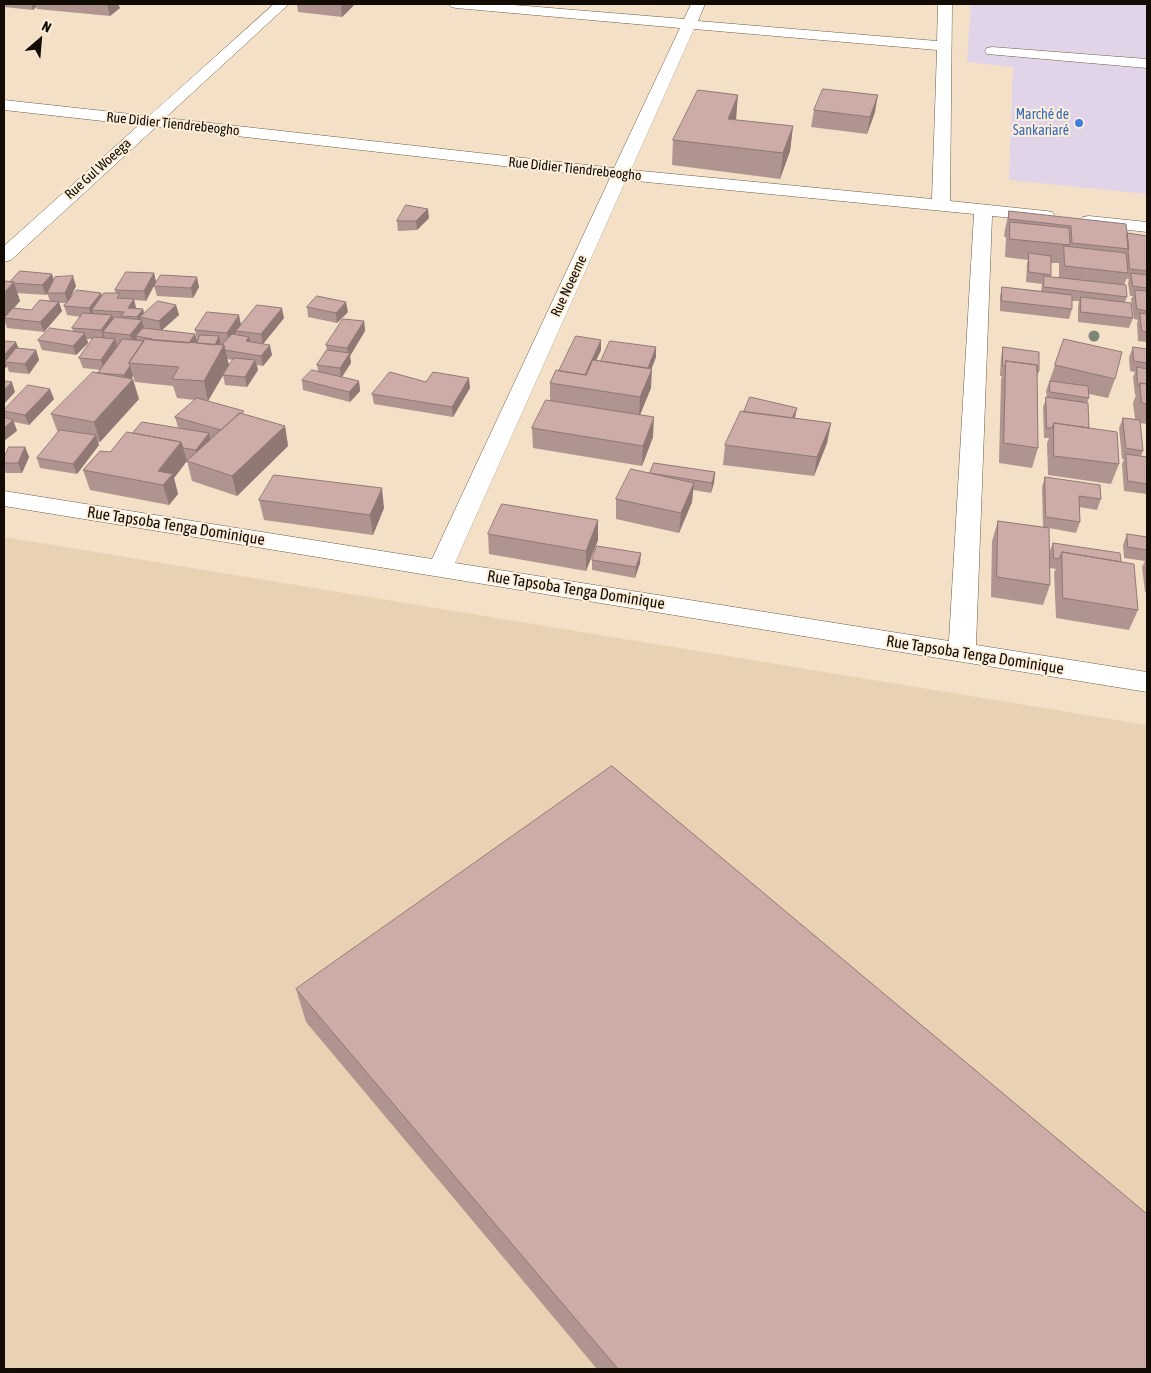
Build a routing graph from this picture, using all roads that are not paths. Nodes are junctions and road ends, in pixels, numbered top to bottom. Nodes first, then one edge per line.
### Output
1 (282, 4) edge
2 (456, 4) edge
3 (698, 4) edge
4 (945, 4) edge
5 (689, 25) junction
6 (944, 46) junction
7 (992, 50) dead end
8 (1147, 64) edge
9 (4, 105) edge
10 (150, 121) junction
11 (620, 174) junction
12 (941, 205) junction
13 (983, 210) junction
14 (1147, 227) edge
15 (4, 256) edge
16 (4, 499) edge
17 (440, 568) junction
18 (962, 653) junction
19 (1147, 682) edge

1 - 10 street, Rue Gul Woeega
2 - 5 street
3 - 5 street, Rue Noeeme
4 - 6 street
5 - 6 street
5 - 11 street, Rue Noeeme
6 - 12 street
7 - 8 street
9 - 10 street, Rue Didier Tiendrebeogho
10 - 11 street, Rue Didier Tiendrebeogho
10 - 15 street, Rue Gul Woeega
11 - 12 street, Rue Didier Tiendrebeogho
11 - 17 street, Rue Noeeme
12 - 13 street, Rue Didier Tiendrebeogho
13 - 14 street, Rue Didier Tiendrebeogho
13 - 18 street
16 - 17 street, Rue Tapsoba Tenga Dominique
17 - 18 street, Rue Tapsoba Tenga Dominique
18 - 19 street, Rue Tapsoba Tenga Dominique

